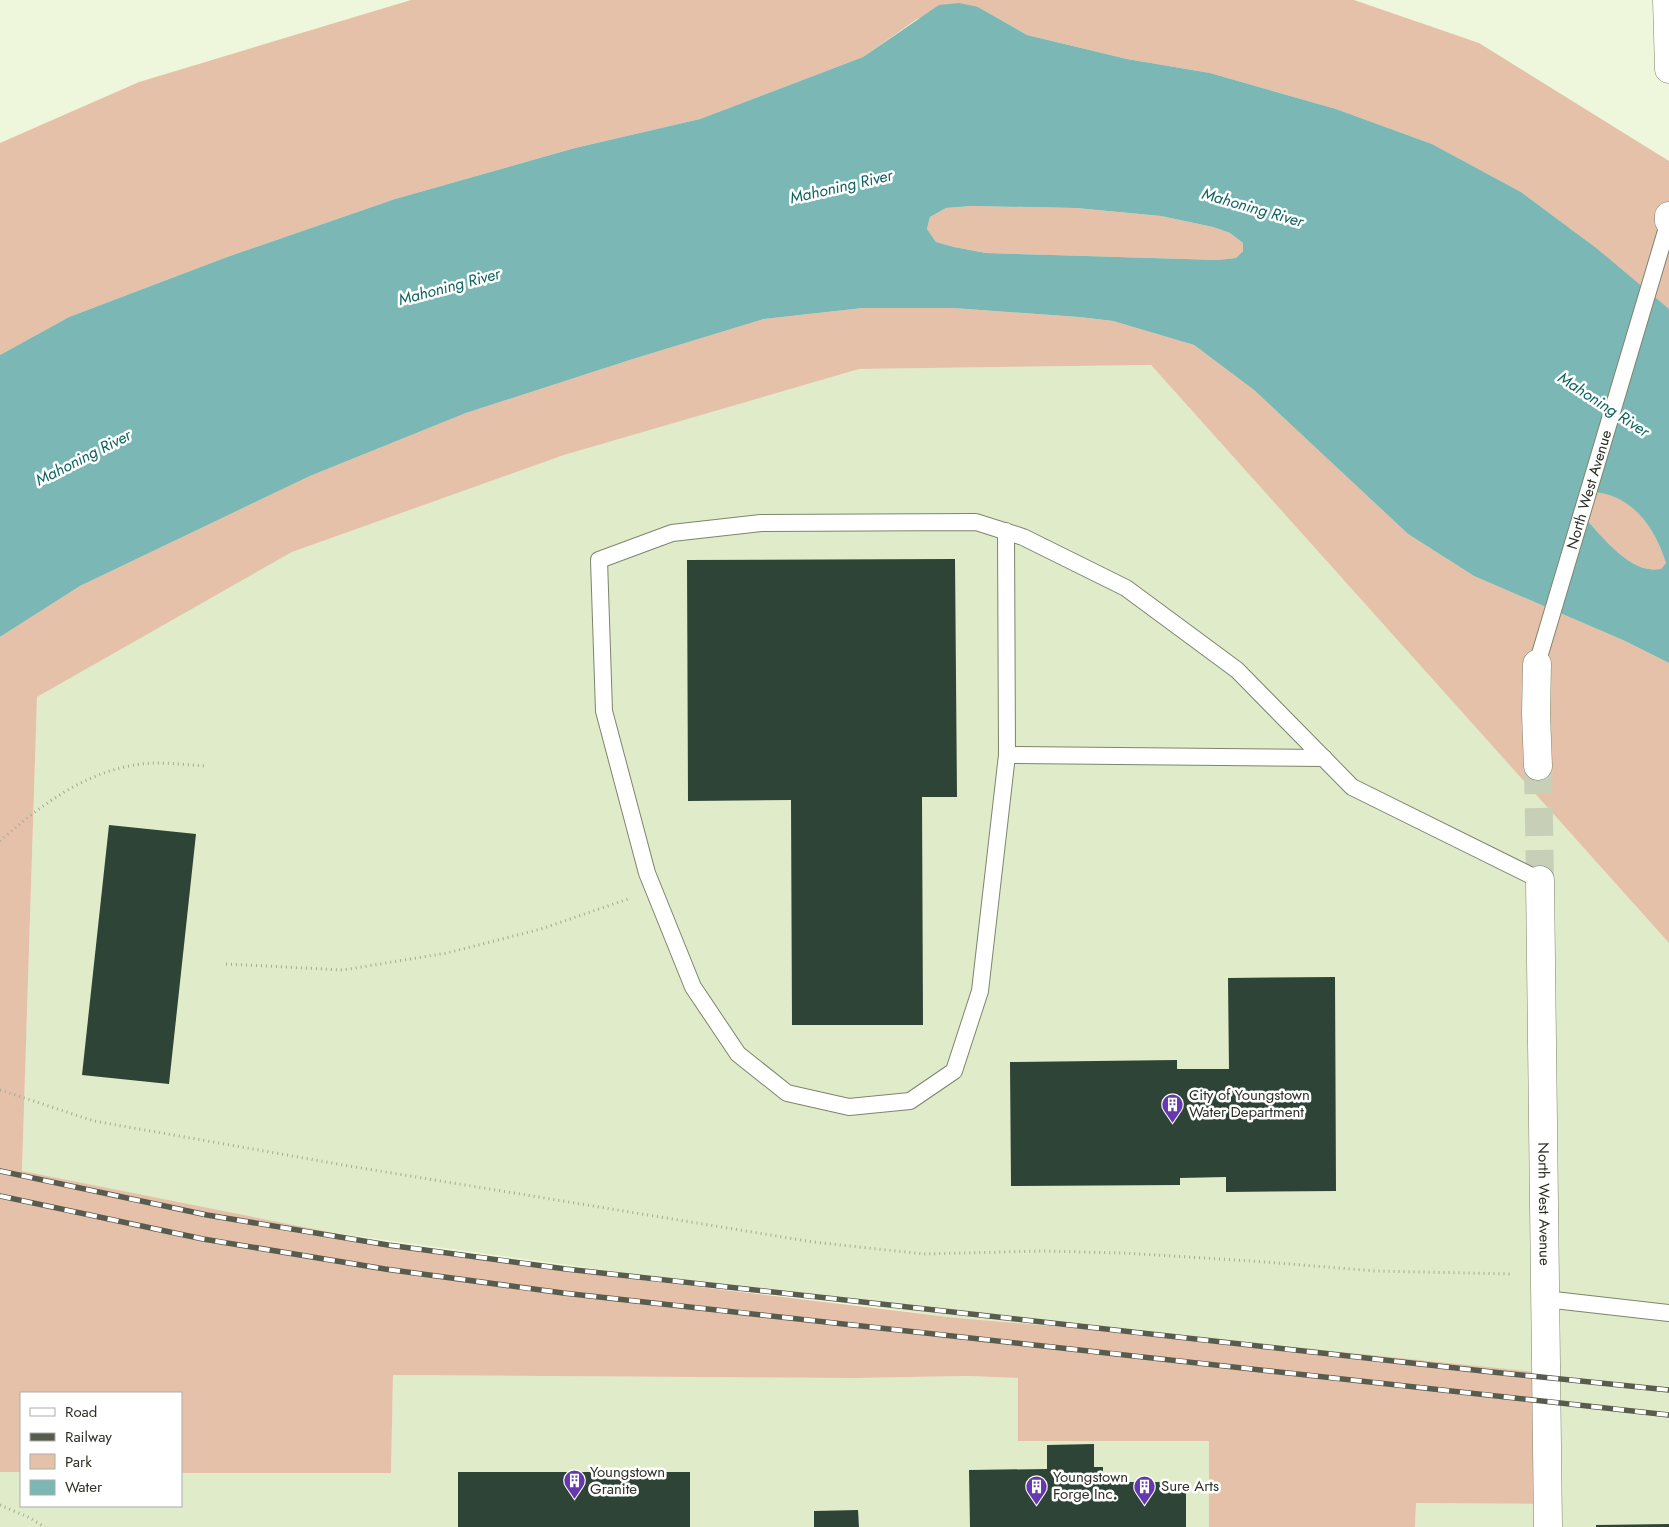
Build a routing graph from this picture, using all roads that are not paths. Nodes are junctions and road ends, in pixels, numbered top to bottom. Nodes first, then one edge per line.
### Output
1 (1667, 0) edge
2 (1669, 69) edge
3 (1669, 216) edge
4 (1669, 221) edge
5 (1006, 532) junction
6 (1537, 664) joint
7 (1007, 755) junction
8 (1324, 758) junction
9 (1538, 766) tunnel mouth
10 (1540, 880) joint
11 (1545, 1286) junction
12 (1669, 1313) edge
13 (1548, 1527) edge

1 - 2 street
3 - 4 street, North West Avenue
4 - 6 lane, North West Avenue
5 - 7 lane
5 - 7 lane
5 - 8 lane
6 - 9 street, North West Avenue
7 - 8 lane
8 - 10 lane
10 - 11 street, North West Avenue
11 - 12 lane
11 - 13 street, North West Avenue

